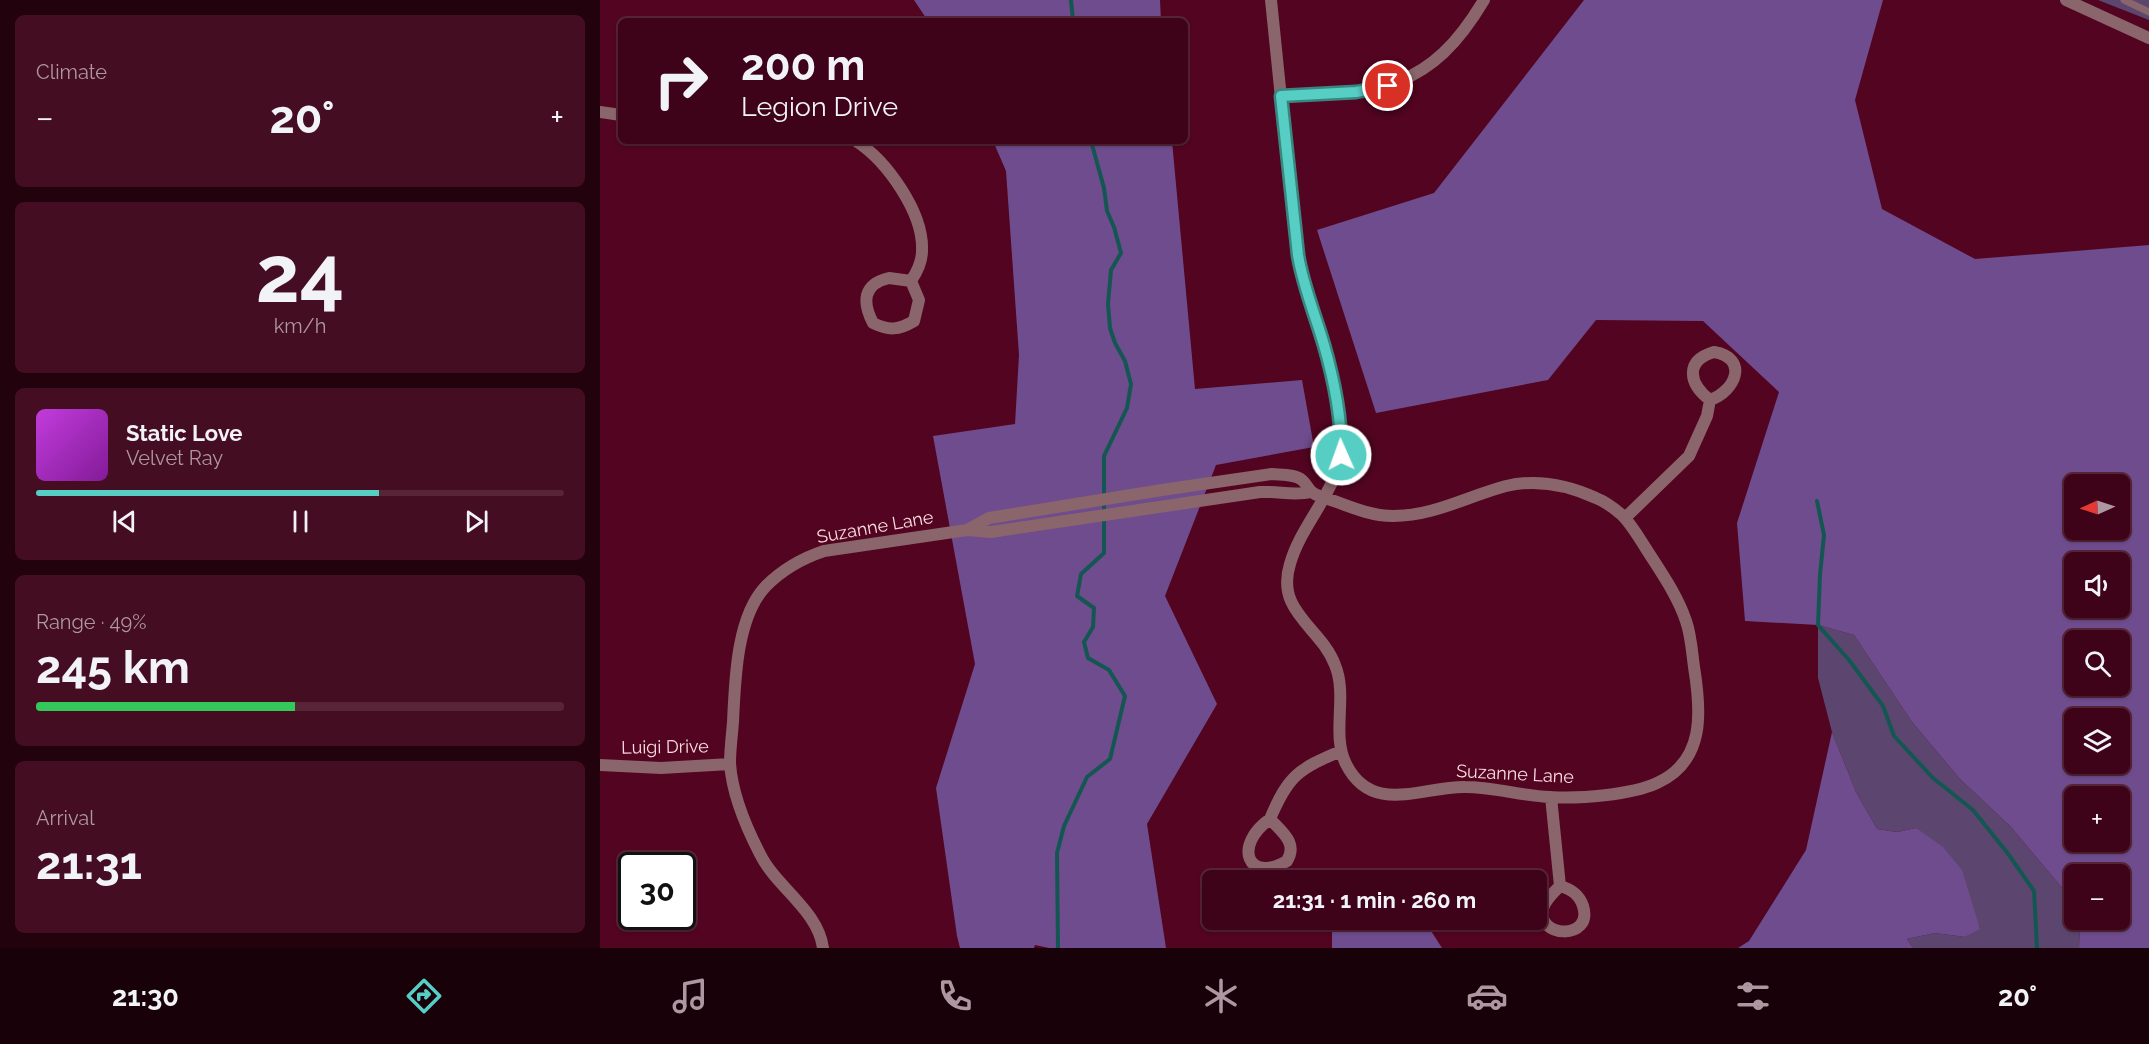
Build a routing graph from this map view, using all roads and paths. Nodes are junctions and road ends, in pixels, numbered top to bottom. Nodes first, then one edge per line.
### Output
1 (1271, 0) edge
2 (1484, 0) edge
3 (2066, 0) edge
4 (2128, 1) edge
5 (2149, 12) edge
6 (2148, 35) edge
7 (1281, 96) junction
8 (600, 112) edge
9 (618, 115) edge
10 (860, 144) edge
11 (911, 281) junction
12 (1710, 400) dead end
13 (1312, 492) junction
14 (1324, 497) junction
15 (1625, 518) junction
16 (967, 530) junction
17 (1341, 751) junction
18 (730, 764) junction
19 (600, 765) edge
20 (1551, 797) junction
21 (1270, 819) dead end
22 (1560, 886) dead end
23 (823, 948) edge

1 - 7 street
2 - 7 street
3 - 6 street
4 - 5 lane
7 - 14 street
8 - 9 street
10 - 11 street
11 - 11 street
12 - 15 street
13 - 14 street, Suzanne Lane
13 - 16 street, Suzanne Lane
13 - 16 street, Suzanne Lane
14 - 15 street, Suzanne Lane
14 - 17 street, Suzanne Lane
15 - 20 street, Suzanne Lane
16 - 18 street, Suzanne Lane
17 - 20 street, Suzanne Lane
17 - 21 street
18 - 19 street, Luigi Drive
18 - 23 street, Suzanne Lane
20 - 22 street

